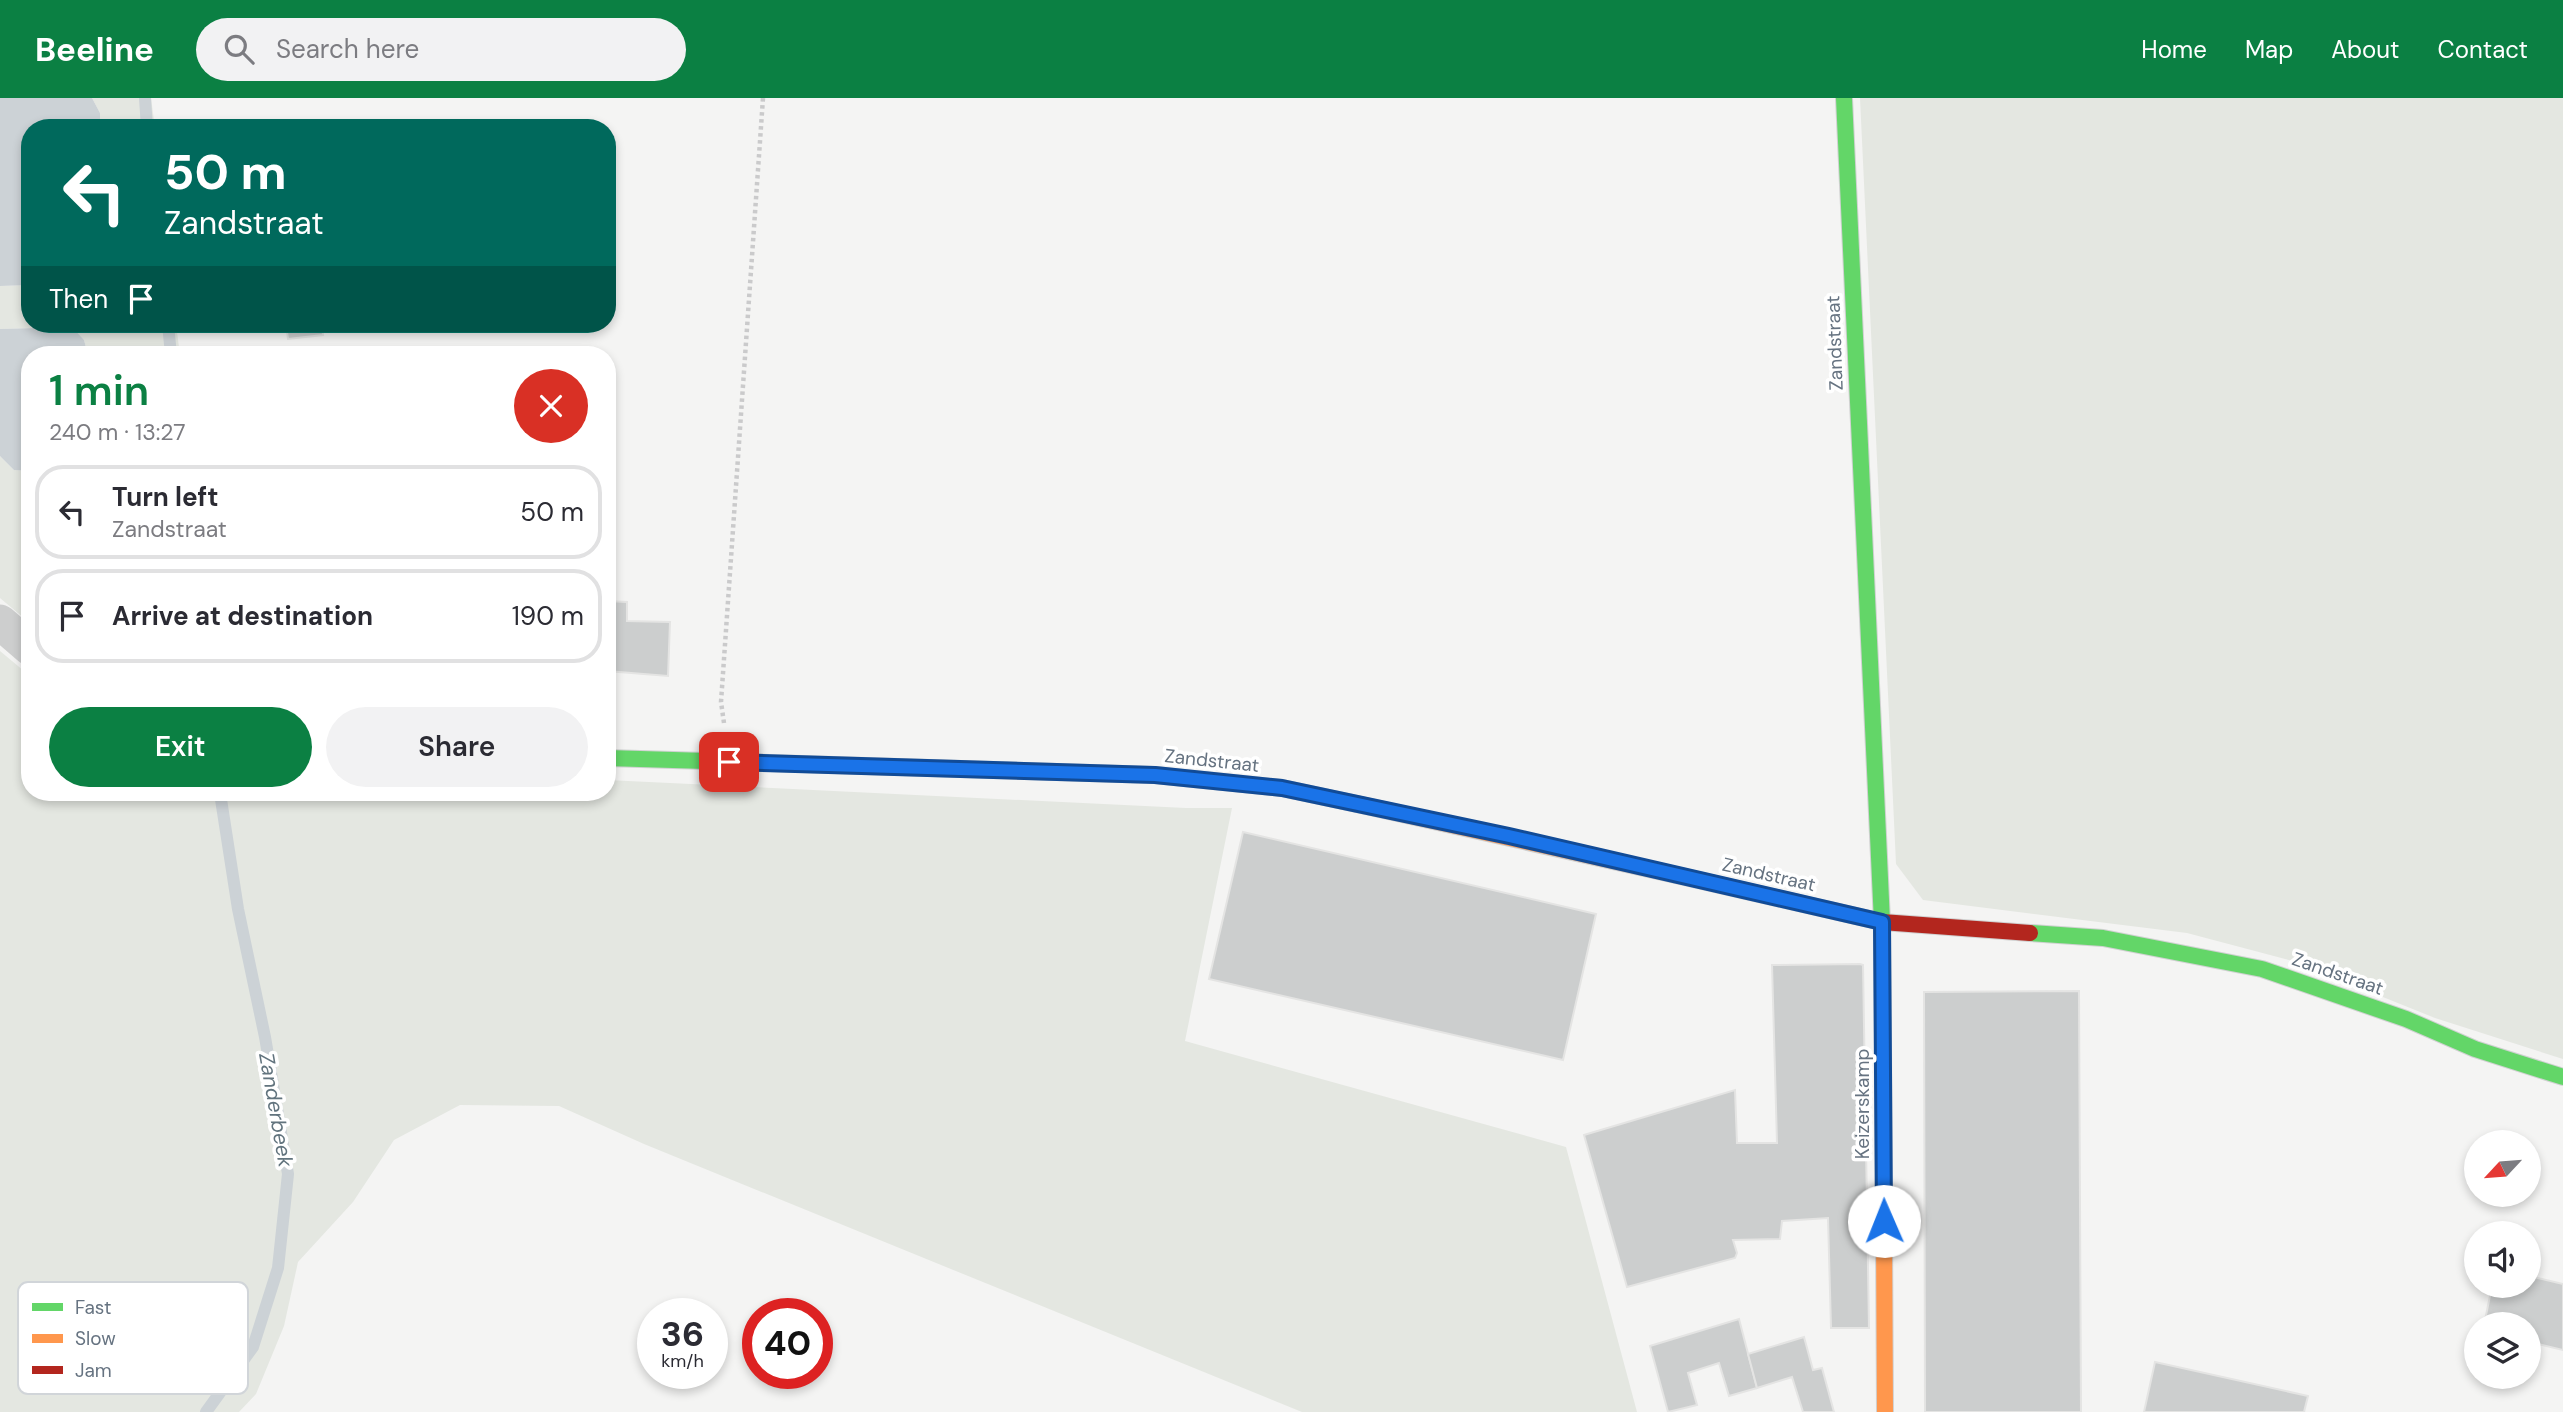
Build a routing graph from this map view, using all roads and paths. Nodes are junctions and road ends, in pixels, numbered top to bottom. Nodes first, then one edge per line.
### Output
1 (762, 98) edge
2 (1844, 98) edge
3 (0, 622) edge
4 (21, 640) edge
5 (616, 758) edge
6 (729, 762) junction
7 (1882, 922) junction
8 (2563, 1077) edge
9 (1885, 1412) edge

1 - 6 path
2 - 7 street, Zandstraat
3 - 4 street
5 - 6 street, Zandstraat
6 - 7 street, Zandstraat
7 - 8 street, Zandstraat
7 - 9 street, Keizerskamp

